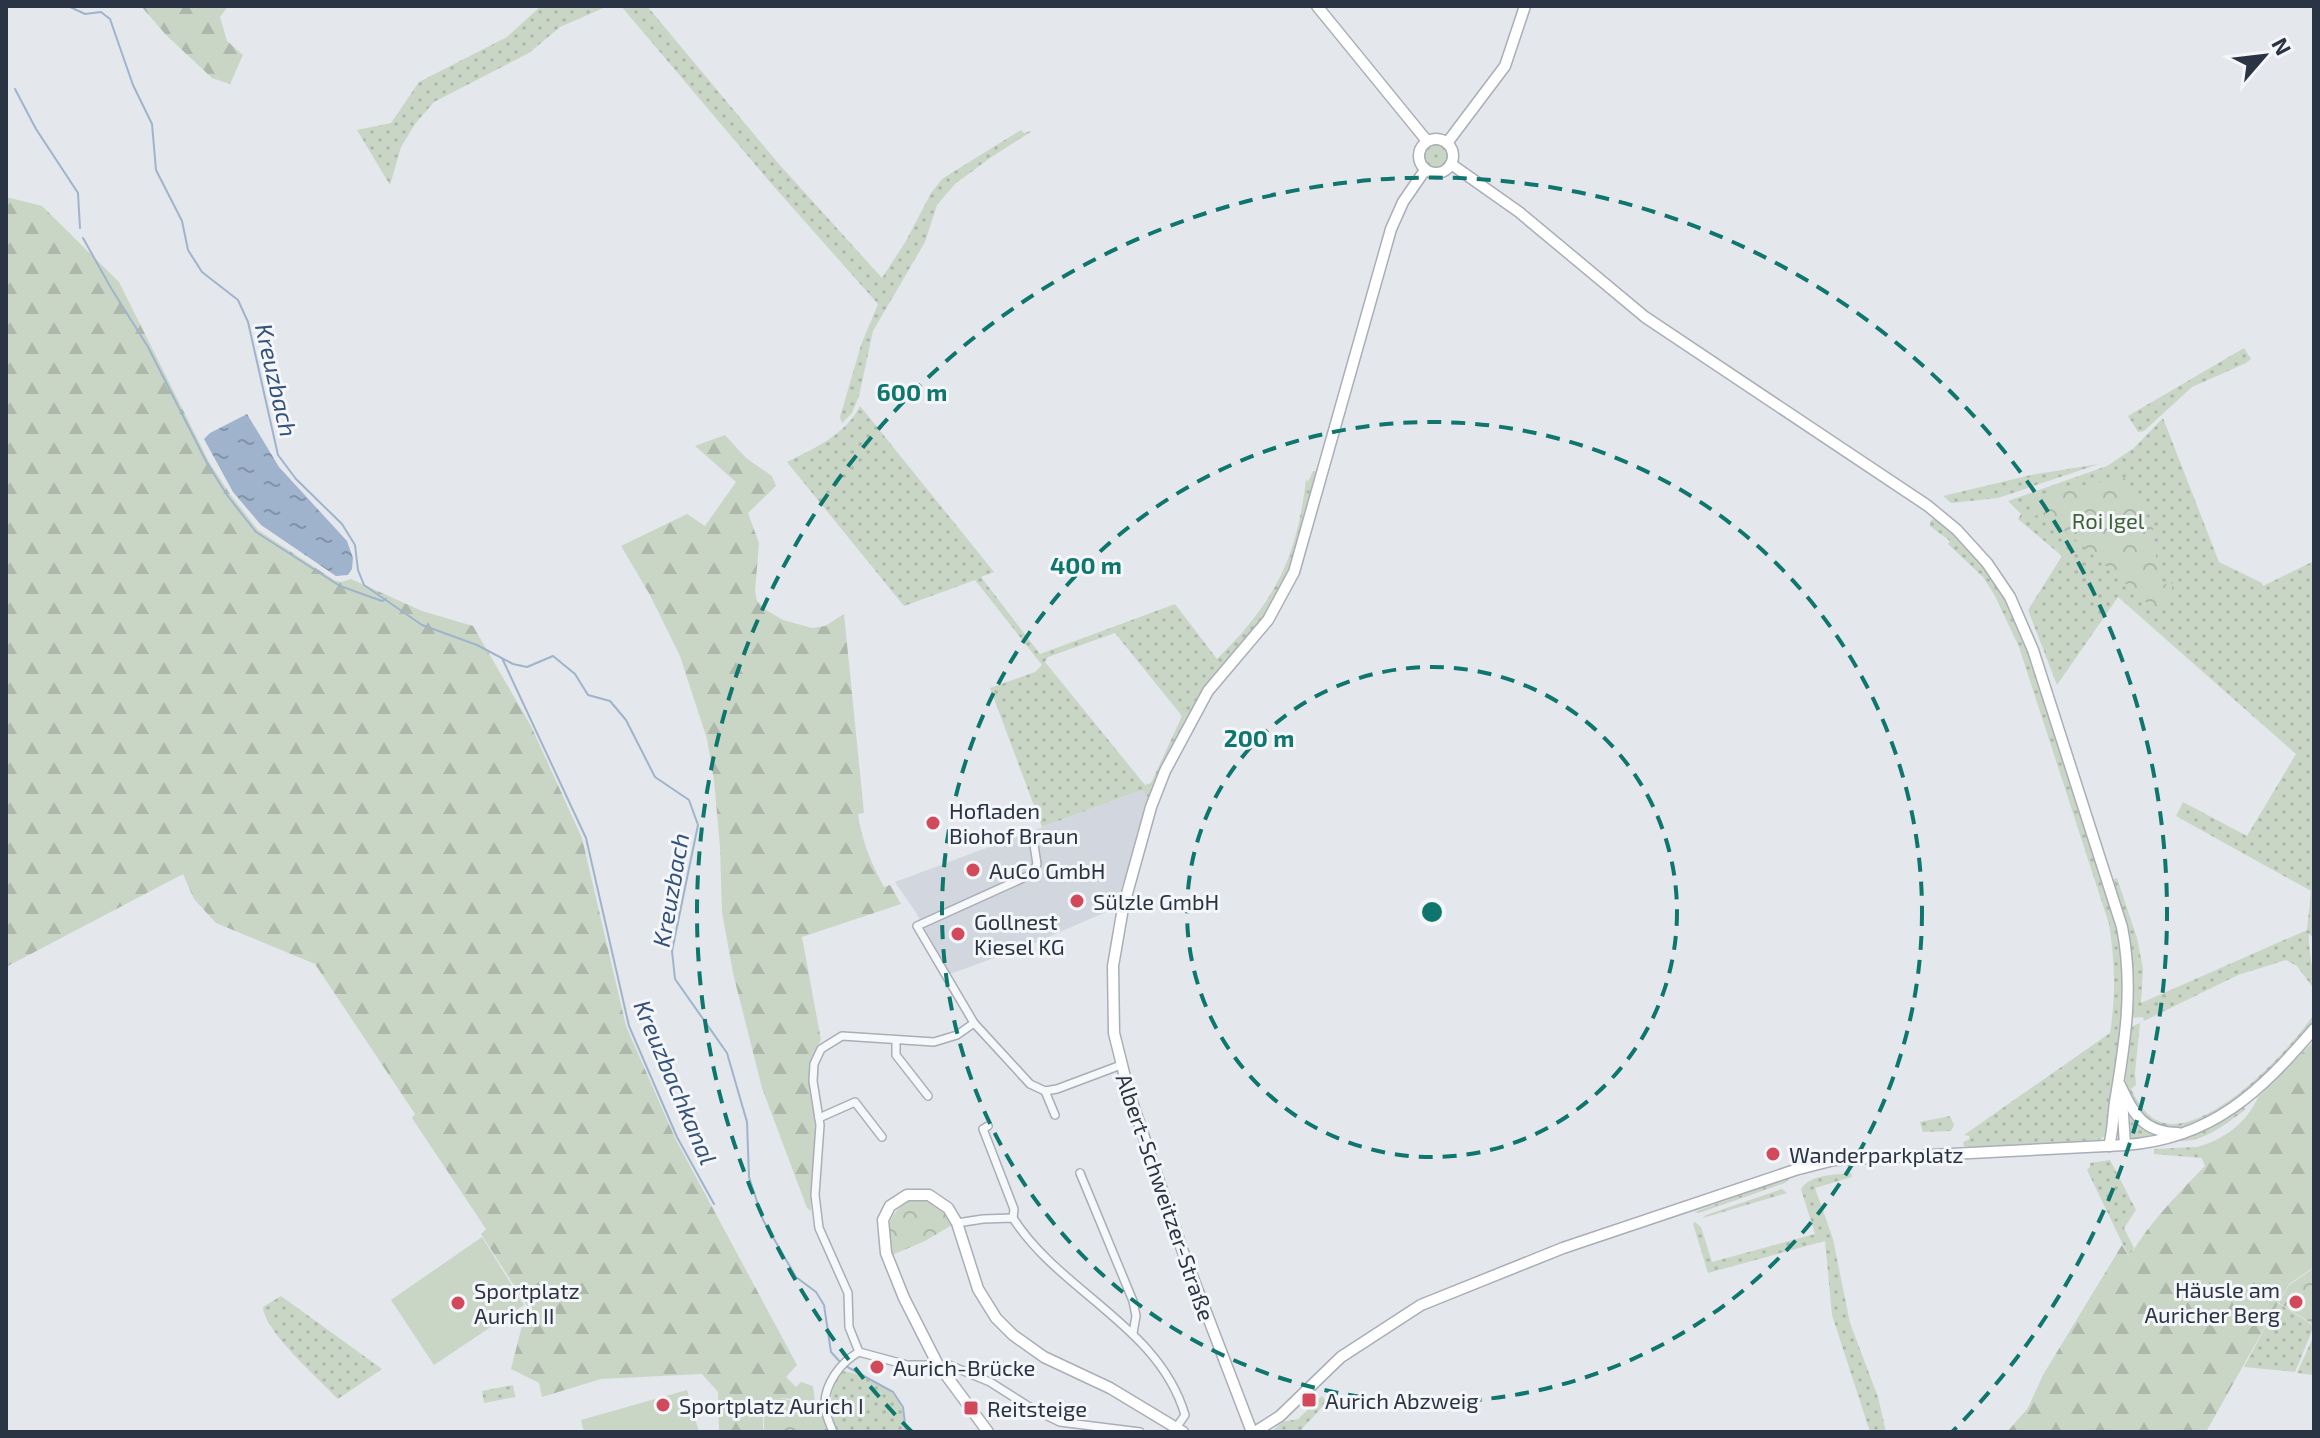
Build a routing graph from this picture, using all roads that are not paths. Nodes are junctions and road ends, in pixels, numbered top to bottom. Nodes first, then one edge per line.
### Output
1 (1317, 6) edge
2 (1525, 6) edge
3 (1427, 141) junction
4 (1447, 143) junction
5 (1451, 164) junction
6 (1425, 170) junction
7 (1034, 845) dead end
8 (974, 1023) junction
9 (2314, 1029) edge
10 (896, 1041) junction
11 (1121, 1065) junction
12 (2120, 1085) junction
13 (1045, 1091) junction
14 (928, 1096) dead end
15 (1055, 1115) dead end
16 (819, 1118) junction
17 (988, 1126) dead end
18 (2186, 1133) junction
19 (882, 1137) dead end
20 (2125, 1145) junction
21 (2109, 1146) junction
22 (1080, 1173) dead end
23 (1013, 1218) junction
24 (957, 1223) junction
25 (1133, 1333) junction
26 (856, 1354) junction
27 (937, 1363) junction
28 (1180, 1430) edge
29 (833, 1432) edge
30 (988, 1432) edge
31 (1140, 1432) edge
32 (1254, 1432) edge

1 - 3 main road
2 - 4 main road
3 - 4 main road
3 - 6 main road
4 - 5 main road
5 - 6 main road
5 - 12 main road
6 - 11 main road, Albert-Schweitzer-Straße
7 - 8 street
8 - 10 street
8 - 13 street
9 - 18 main road
10 - 14 street
10 - 16 street
11 - 13 street
11 - 32 main road, Albert-Schweitzer-Straße
12 - 18 main road
12 - 20 main road
12 - 21 main road
13 - 15 street
16 - 19 street
16 - 26 street
17 - 23 street
18 - 20 main road
20 - 21 main road
21 - 32 main road
22 - 25 street
23 - 24 street
23 - 25 street
24 - 27 main road
24 - 28 main road
25 - 28 street
26 - 27 street
26 - 29 street
27 - 30 main road
27 - 31 street

